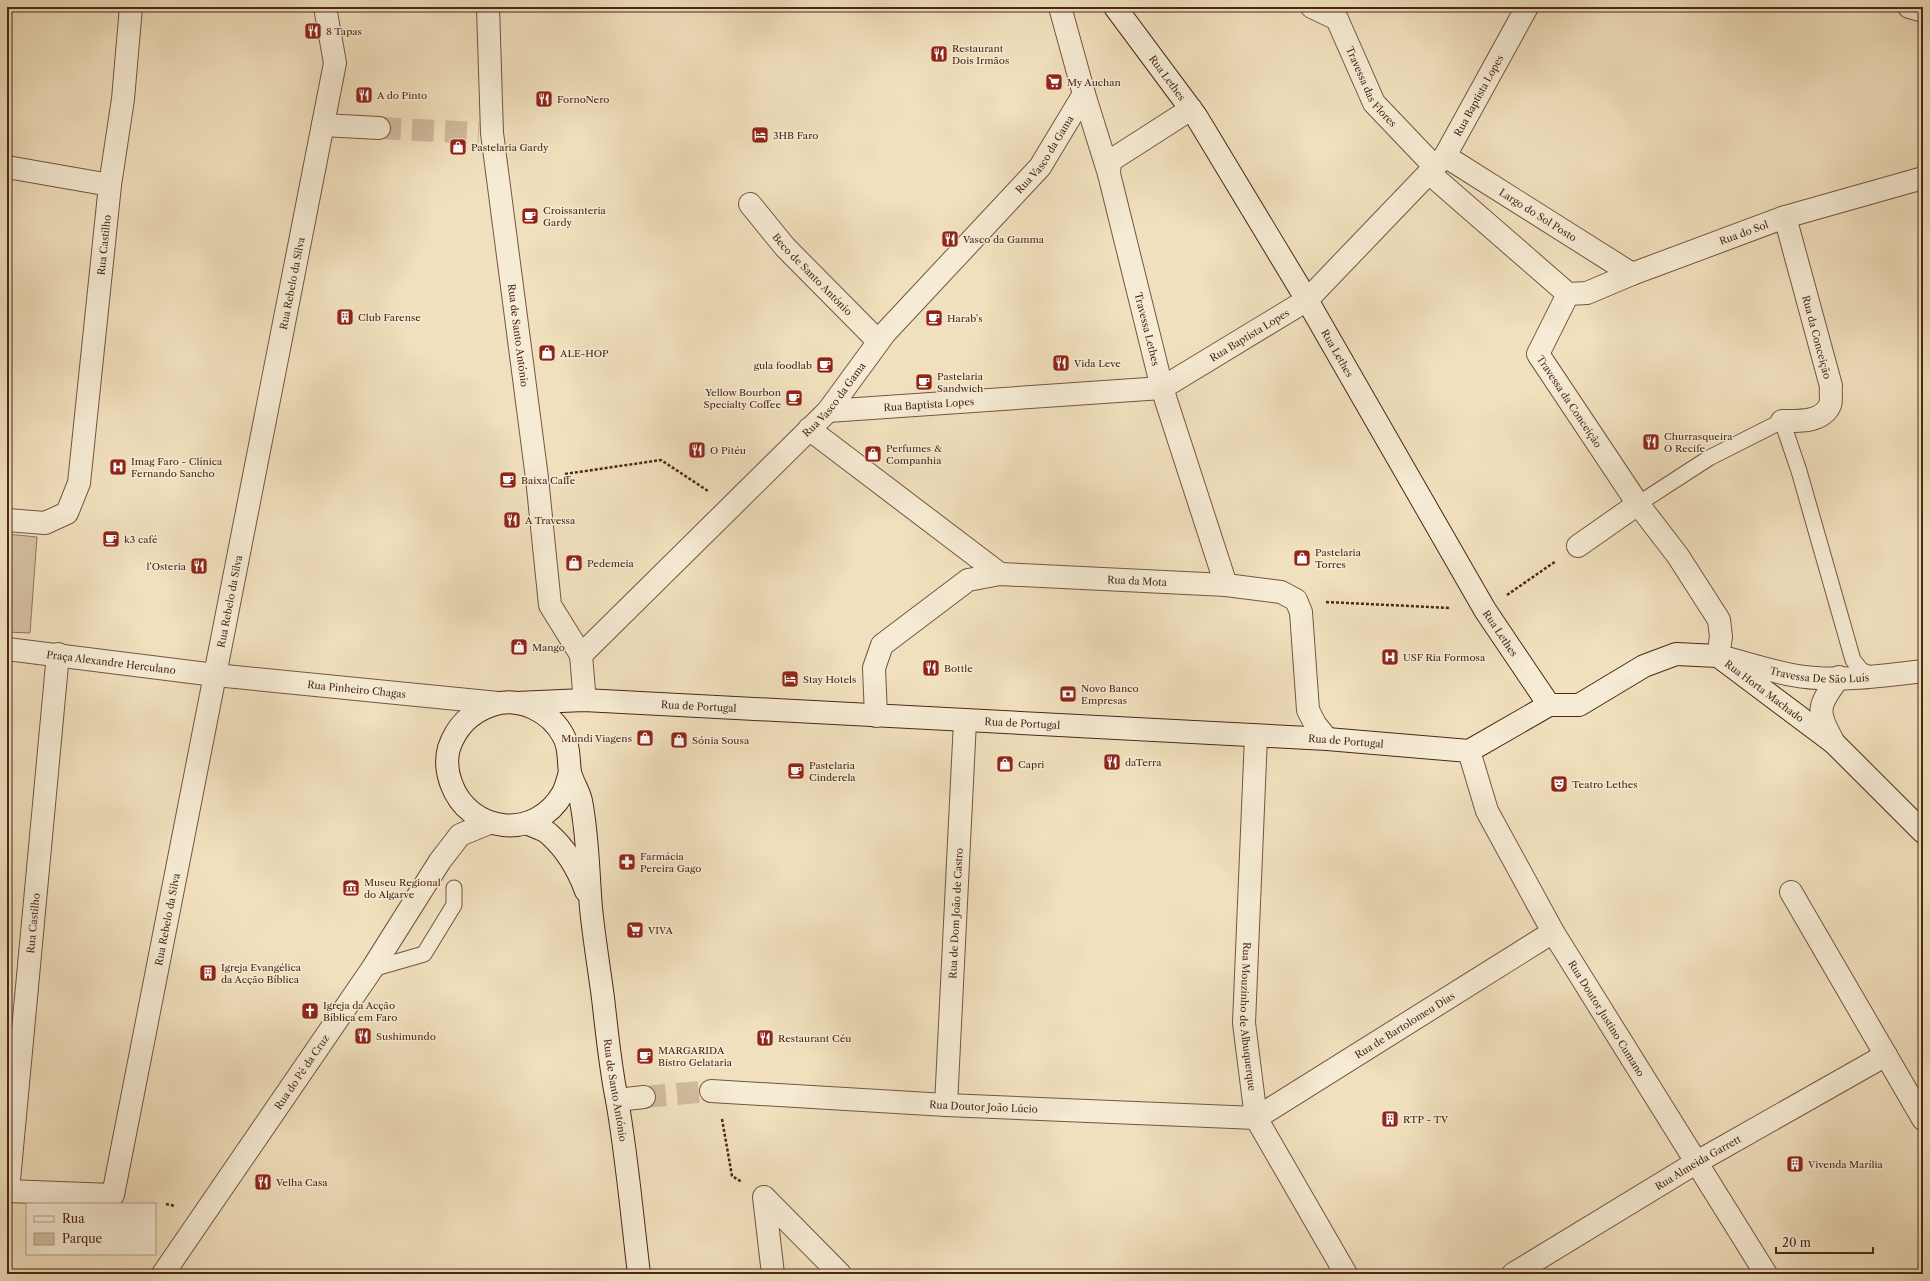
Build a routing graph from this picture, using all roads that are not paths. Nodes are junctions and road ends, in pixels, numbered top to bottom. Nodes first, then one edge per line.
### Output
1 (131, 7) edge
2 (325, 7) edge
3 (488, 7) edge
4 (1060, 7) edge
5 (1115, 7) edge
6 (1312, 7) edge
7 (1527, 7) edge
8 (1909, 7) edge
9 (1923, 11) edge
10 (1084, 94) junction
11 (1191, 109) junction
12 (323, 125) junction
13 (379, 128) tunnel mouth
14 (1436, 165) junction
15 (7, 167) edge
16 (1109, 174) junction
17 (1923, 178) edge
18 (110, 185) junction
19 (750, 204) dead end
20 (1785, 217) junction
21 (1632, 274) junction
22 (1568, 294) junction
23 (1307, 300) junction
24 (878, 341) junction
25 (1162, 388) junction
26 (828, 411) junction
27 (1782, 421) junction
28 (809, 429) junction
29 (1638, 504) junction
30 (7, 520) edge
31 (1578, 546) road end
32 (1000, 574) junction
33 (1226, 585) junction
34 (7, 649) edge
35 (58, 654) junction
36 (581, 655) junction
37 (1718, 656) junction
38 (1923, 671) edge
39 (216, 675) junction
40 (1874, 676) junction
41 (1839, 677) junction
42 (580, 695) junction
43 (507, 703) junction
44 (1549, 705) junction
45 (876, 716) junction
46 (965, 721) junction
47 (1256, 736) junction
48 (1327, 739) junction
49 (1834, 743) junction
50 (1469, 751) junction
51 (570, 772) junction
52 (489, 823) junction
53 (527, 823) junction
54 (1923, 832) edge
55 (454, 888) dead end
56 (1791, 892) dead end
57 (591, 908) junction
58 (1553, 932) junction
59 (372, 969) junction
60 (1886, 1055) junction
61 (714, 1091) tunnel mouth
62 (644, 1097) tunnel mouth
63 (617, 1100) junction
64 (946, 1105) junction
65 (1256, 1118) junction
66 (1923, 1119) edge
67 (1697, 1162) junction
68 (7, 1191) edge
69 (163, 1274) edge
70 (639, 1274) edge
71 (773, 1274) edge
72 (840, 1274) edge
73 (1346, 1274) edge
74 (1513, 1274) edge
75 (1766, 1274) edge

1 - 18 street, Rua Castilho
2 - 12 street, Rua Rebelo da Silva
3 - 36 street, Rua de Santo António
4 - 10 street, Travessa Lethes
5 - 11 street, Rua Lethes
6 - 14 street, Travessa das Flores
7 - 14 street, Rua Baptista Lopes
8 - 9 street
10 - 16 street, Travessa Lethes
10 - 24 street, Rua Vasco da Gama
11 - 16 street
11 - 23 street, Rua Lethes
12 - 13 street
12 - 39 street, Rua Rebelo da Silva
14 - 21 street, Largo do Sol Posto
14 - 22 street
14 - 23 street, Rua Baptista Lopes
15 - 18 street
16 - 25 street, Travessa Lethes
17 - 20 street, Rua do Sol
18 - 30 street, Rua Castilho
19 - 24 street, Beco de Santo António
20 - 21 street, Rua do Sol
20 - 27 street, Rua da Conceição
21 - 22 street, Rua do Sol
22 - 29 street, Travessa da Conceição
23 - 25 street, Rua Baptista Lopes
23 - 44 street, Rua Lethes
24 - 26 street, Rua Vasco da Gama
25 - 26 street, Rua Baptista Lopes
25 - 33 street, Travessa Lethes
26 - 28 street, Rua Vasco da Gama
27 - 29 lane
27 - 40 lane
28 - 32 street
28 - 36 street, Rua Vasco da Gama
29 - 31 street
29 - 37 street
32 - 33 street, Rua da Mota
32 - 45 street, Rua da Mota
33 - 48 street, Rua da Mota
34 - 35 street, Praça Alexandre Herculano
35 - 39 street, Praça Alexandre Herculano
35 - 68 street, Rua Castilho
36 - 42 street
37 - 41 street, Travessa De São Luís
37 - 44 street, Rua Horta Machado
37 - 49 street, Rua Horta Machado
38 - 40 street, Travessa De São Luís
39 - 43 street, Rua Pinheiro Chagas
39 - 68 street, Rua Rebelo da Silva
40 - 41 street, Travessa De São Luís
41 - 49 street
42 - 43 street, Rua Pinheiro Chagas
42 - 45 street, Rua de Portugal
43 - 51 street
43 - 52 street
44 - 50 street, Rua Horta Machado
45 - 46 street, Rua de Portugal
46 - 47 street, Rua de Portugal
46 - 64 street, Rua de Dom João de Castro
47 - 48 street, Rua de Portugal
47 - 65 street, Rua Mouzinho de Albuquerque
48 - 50 street, Rua de Portugal
49 - 54 street, Rua Horta Machado
50 - 58 street, Rua Doutor Justino Cumano
51 - 53 street
51 - 57 street
52 - 53 street
52 - 59 street, Rua do Pé da Cruz
53 - 57 street
55 - 59 lane
56 - 60 street
57 - 63 street, Rua de Santo António
58 - 65 street, Rua de Bartolomeu Dias
58 - 67 street, Rua Doutor Justino Cumano
59 - 69 street, Rua do Pé da Cruz
60 - 66 street
60 - 67 street, Rua Almeida Garrett
61 - 64 street, Rua Doutor João Lúcio
62 - 63 street
63 - 70 street, Rua de Santo António
64 - 65 street, Rua Doutor João Lúcio
65 - 73 street, Rua Mouzinho de Albuquerque
67 - 74 street, Rua Almeida Garrett
67 - 75 street, Rua Doutor Justino Cumano
71 - 72 street

